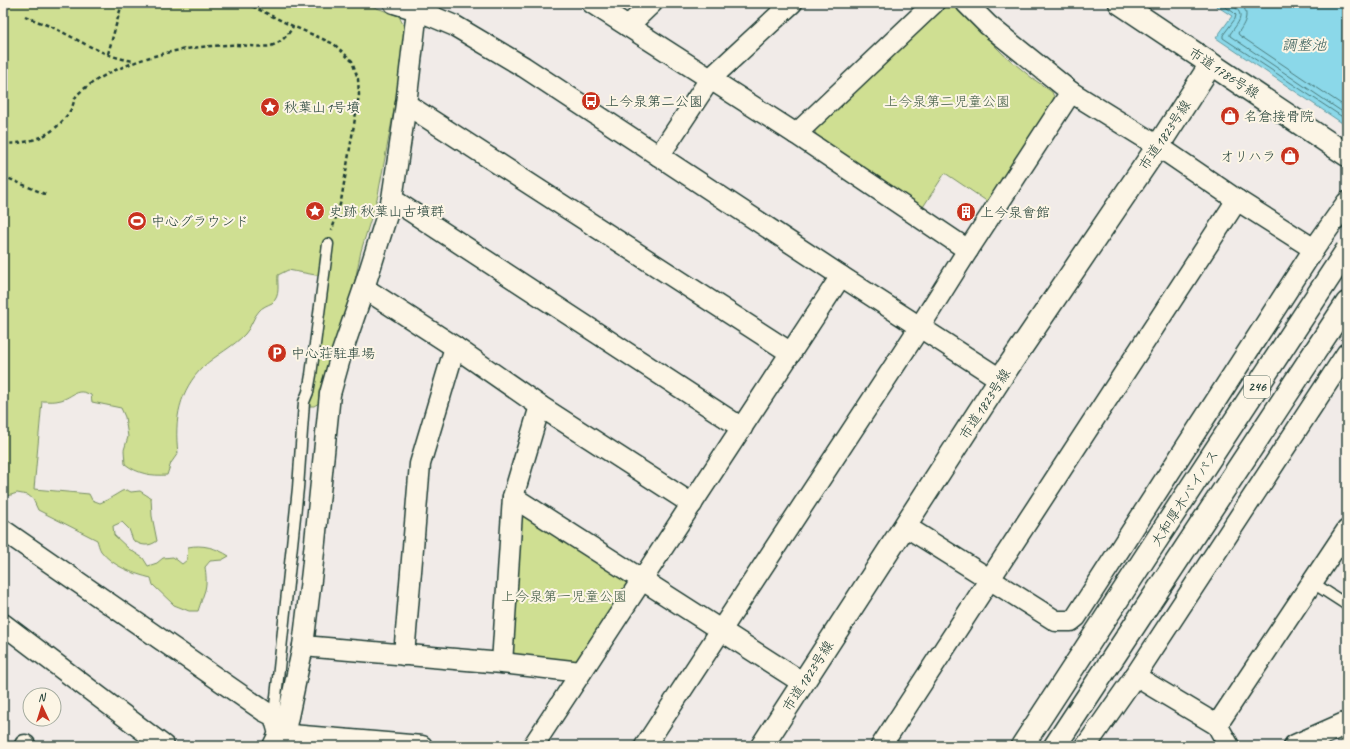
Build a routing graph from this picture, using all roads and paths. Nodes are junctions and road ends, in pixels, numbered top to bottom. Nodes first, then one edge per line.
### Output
1 (246, 3) edge
2 (394, 3) edge
3 (592, 3) edge
4 (652, 3) edge
5 (792, 3) edge
6 (934, 3) edge
7 (966, 3) edge
8 (1120, 3) edge
9 (121, 7) dead end
10 (419, 7) edge
11 (24, 16) dead end
12 (293, 26) junction
13 (628, 26) junction
14 (108, 54) junction
15 (136, 62) junction
16 (1211, 64) junction
17 (710, 79) junction
18 (1071, 92) junction
19 (406, 104) junction
20 (796, 134) junction
21 (3, 144) edge
22 (1158, 146) junction
23 (1347, 155) edge
24 (658, 156) junction
25 (3, 176) edge
26 (47, 195) dead end
27 (392, 199) junction
28 (1237, 200) junction
29 (1347, 202) edge
30 (328, 244) joint
31 (1314, 249) junction
32 (968, 250) junction
33 (1347, 250) edge
34 (841, 276) junction
35 (364, 288) junction
36 (1347, 303) edge
37 (920, 327) junction
38 (455, 347) junction
39 (791, 353) junction
40 (1347, 353) edge
41 (1000, 379) junction
42 (540, 406) junction
43 (742, 428) junction
44 (514, 496) junction
45 (692, 504) junction
46 (905, 526) junction
47 (3, 530) edge
48 (1347, 530) edge
49 (642, 580) junction
50 (990, 580) junction
51 (1313, 583) junction
52 (1347, 605) edge
53 (3, 624) edge
54 (721, 630) junction
55 (303, 646) junction
56 (404, 655) junction
57 (502, 663) junction
58 (581, 672) junction
59 (1135, 676) junction
60 (803, 683) junction
61 (1347, 723) edge
62 (1217, 725) junction
63 (275, 732) edge
64 (164, 746) edge
65 (422, 746) edge
66 (533, 746) edge
67 (645, 746) edge
68 (762, 746) edge
69 (881, 746) edge
70 (1022, 746) edge
71 (1055, 746) edge
72 (1086, 746) edge
73 (1229, 746) edge
74 (1295, 746) edge

1 - 12 path
2 - 10 street
3 - 13 street
4 - 13 street
5 - 17 street
6 - 20 street
7 - 18 street
8 - 16 main road, 市道1786号線
9 - 14 path
10 - 19 street
10 - 24 street
11 - 14 path
12 - 15 path
12 - 30 path
13 - 17 street
14 - 15 path
15 - 21 path
16 - 22 main road, 市道1823号線
16 - 23 main road, 市道1786号線
17 - 20 street
17 - 24 street
18 - 22 street
18 - 32 street
19 - 27 street
19 - 39 street
20 - 32 street
22 - 28 street
22 - 41 main road, 市道1823号線
24 - 34 street
25 - 26 path
27 - 35 street
27 - 43 street
28 - 31 street
28 - 50 street
29 - 31 street
30 - 63 lane
31 - 50 street
32 - 37 street
33 - 70 main road, 大和厚木バイパス / 246, bridge
34 - 37 street
34 - 39 street
35 - 38 street
35 - 55 street
36 - 71 main road, 大和厚木バイパス / 246
37 - 41 street
37 - 54 street
38 - 42 street
38 - 56 street
39 - 43 street
40 - 59 street
41 - 46 main road, 市道1823号線
42 - 44 street
42 - 45 street
43 - 45 street
44 - 49 street
44 - 57 street
45 - 49 street
46 - 50 street
46 - 60 main road, 市道1823号線
47 - 63 street
48 - 51 street
49 - 54 street
49 - 58 street
50 - 69 street
51 - 52 lane
51 - 62 street
53 - 64 street
54 - 60 street
54 - 67 street
55 - 56 street
55 - 63 street
56 - 57 street
57 - 58 street
58 - 66 street
59 - 62 street
59 - 72 street
60 - 68 main road, 市道1823号線
61 - 74 main road
62 - 73 street
63 - 65 street

